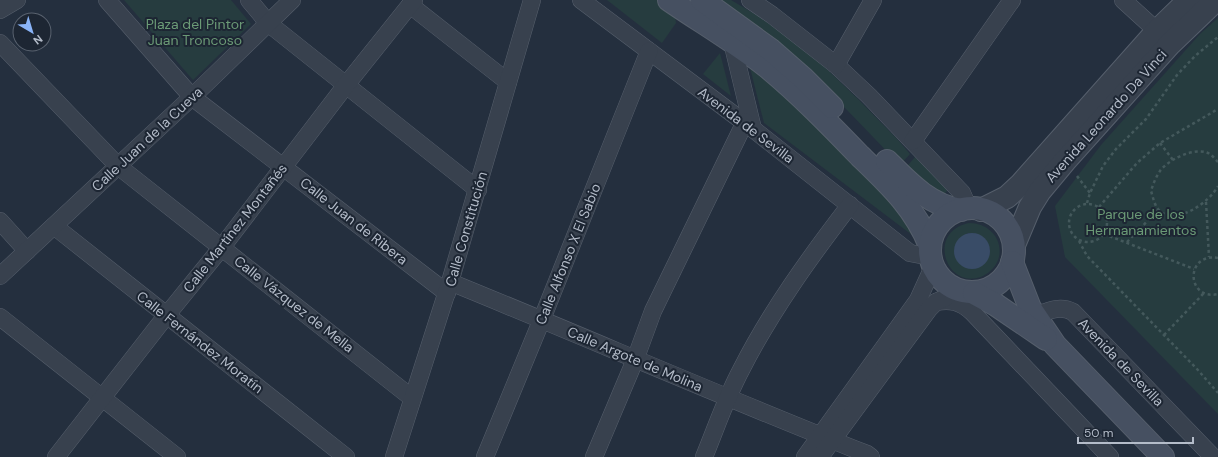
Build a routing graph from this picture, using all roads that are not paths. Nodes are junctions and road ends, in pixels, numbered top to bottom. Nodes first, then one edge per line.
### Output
1 (17, 0) edge
2 (107, 0) edge
3 (249, 0) edge
4 (292, 0) edge
5 (532, 0) edge
6 (581, 0) edge
7 (669, 0) edge
8 (702, 0) edge
9 (873, 0) edge
10 (1012, 0) edge
11 (1123, 0) edge
12 (1189, 0) edge
13 (1216, 0) edge
14 (756, 1) edge
15 (412, 2) edge
16 (0, 10) edge
17 (268, 23) junction
18 (1157, 31) junction
19 (732, 42) junction
20 (0, 43) edge
21 (649, 51) junction
22 (836, 65) junction
23 (508, 82) junction
24 (346, 85) junction
25 (192, 97) junction
26 (749, 126) junction
27 (913, 141) junction
28 (118, 166) junction
29 (283, 166) junction
30 (478, 190) junction
31 (850, 205) junction
32 (970, 209) junction
33 (0, 221) edge
34 (54, 226) junction
35 (222, 247) junction
36 (27, 251) junction
37 (910, 252) junction
38 (1013, 254) junction
39 (930, 263) junction
40 (0, 276) edge
41 (449, 288) junction
42 (969, 292) junction
43 (936, 302) junction
44 (166, 316) junction
45 (1035, 316) junction
46 (0, 317) edge
47 (542, 319) junction
48 (986, 328) junction
49 (1055, 345) junction
50 (635, 360) junction
51 (102, 397) junction
52 (412, 398) junction
53 (729, 398) junction
54 (826, 438) junction
55 (56, 457) edge
56 (177, 457) edge
57 (346, 457) edge
58 (394, 457) edge
59 (485, 457) edge
60 (594, 457) edge
61 (704, 457) edge
62 (805, 457) edge
63 (820, 457) edge
64 (871, 457) edge
65 (1110, 457) edge
66 (1163, 457) edge
67 (1213, 457) edge

1 - 16 street
2 - 25 street, Calle Juan de Ribera
3 - 17 street
4 - 17 street, Calle Juan de la Cueva
5 - 23 street, Calle Constitución
6 - 21 street, Avenida de Sevilla
7 - 19 main road
8 - 32 main road
9 - 22 street
10 - 27 street
11 - 18 street
12 - 18 street, Avenida Leonardo Da Vinci
13 - 38 street, Avenida Leonardo Da Vinci
14 - 22 street
15 - 23 street
15 - 24 street, Calle Martínez Montañés
17 - 24 street
17 - 25 street, Calle Juan de la Cueva
18 - 32 street, Avenida Leonardo Da Vinci
19 - 26 street
19 - 39 main road
20 - 28 street, Calle Vázquez de Mella
21 - 26 street, Avenida de Sevilla
21 - 47 street, Calle Alfonso X El Sabio
22 - 27 street
23 - 30 street, Calle Constitución
24 - 29 street, Calle Martínez Montañés
24 - 30 street
25 - 28 street, Calle Juan de la Cueva
25 - 29 street, Calle Juan de Ribera
26 - 31 street, Avenida de Sevilla
26 - 50 street
27 - 32 street
28 - 34 street, Calle Juan de la Cueva
28 - 35 street, Calle Vázquez de Mella
29 - 35 street, Calle Martínez Montañés
29 - 41 street, Calle Juan de Ribera
30 - 41 street, Calle Constitución
31 - 37 street, Avenida de Sevilla
31 - 53 street
32 - 38 main road
32 - 39 main road
33 - 36 street
34 - 36 street, Calle Juan de la Cueva
34 - 44 street, Calle Fernández Moratín
35 - 44 street, Calle Martínez Montañés
35 - 52 street, Calle Vázquez de Mella
36 - 40 street, Calle Juan de la Cueva
37 - 39 street, Avenida de Sevilla
37 - 39 street, Avenida de Sevilla
38 - 42 main road
38 - 45 main road
39 - 42 main road
39 - 54 street
41 - 47 street, Calle Argote de Molina
41 - 52 street, Calle Constitución
42 - 43 street
42 - 48 street
42 - 49 main road
43 - 48 street
43 - 54 street
44 - 51 street, Calle Martínez Montañés
44 - 57 street, Calle Fernández Moratín
45 - 49 main road
45 - 67 street, Avenida de Sevilla
46 - 51 street
47 - 50 street, Calle Argote de Molina
47 - 59 street, Calle Alfonso X El Sabio
48 - 65 street
49 - 66 main road
50 - 53 street, Calle Argote de Molina
50 - 60 street
51 - 55 street, Calle Martínez Montañés
51 - 56 street
52 - 58 street, Calle Constitución
53 - 54 street, Calle Argote de Molina
53 - 61 street
54 - 62 street
54 - 63 street
54 - 64 street, Calle Argote de Molina

